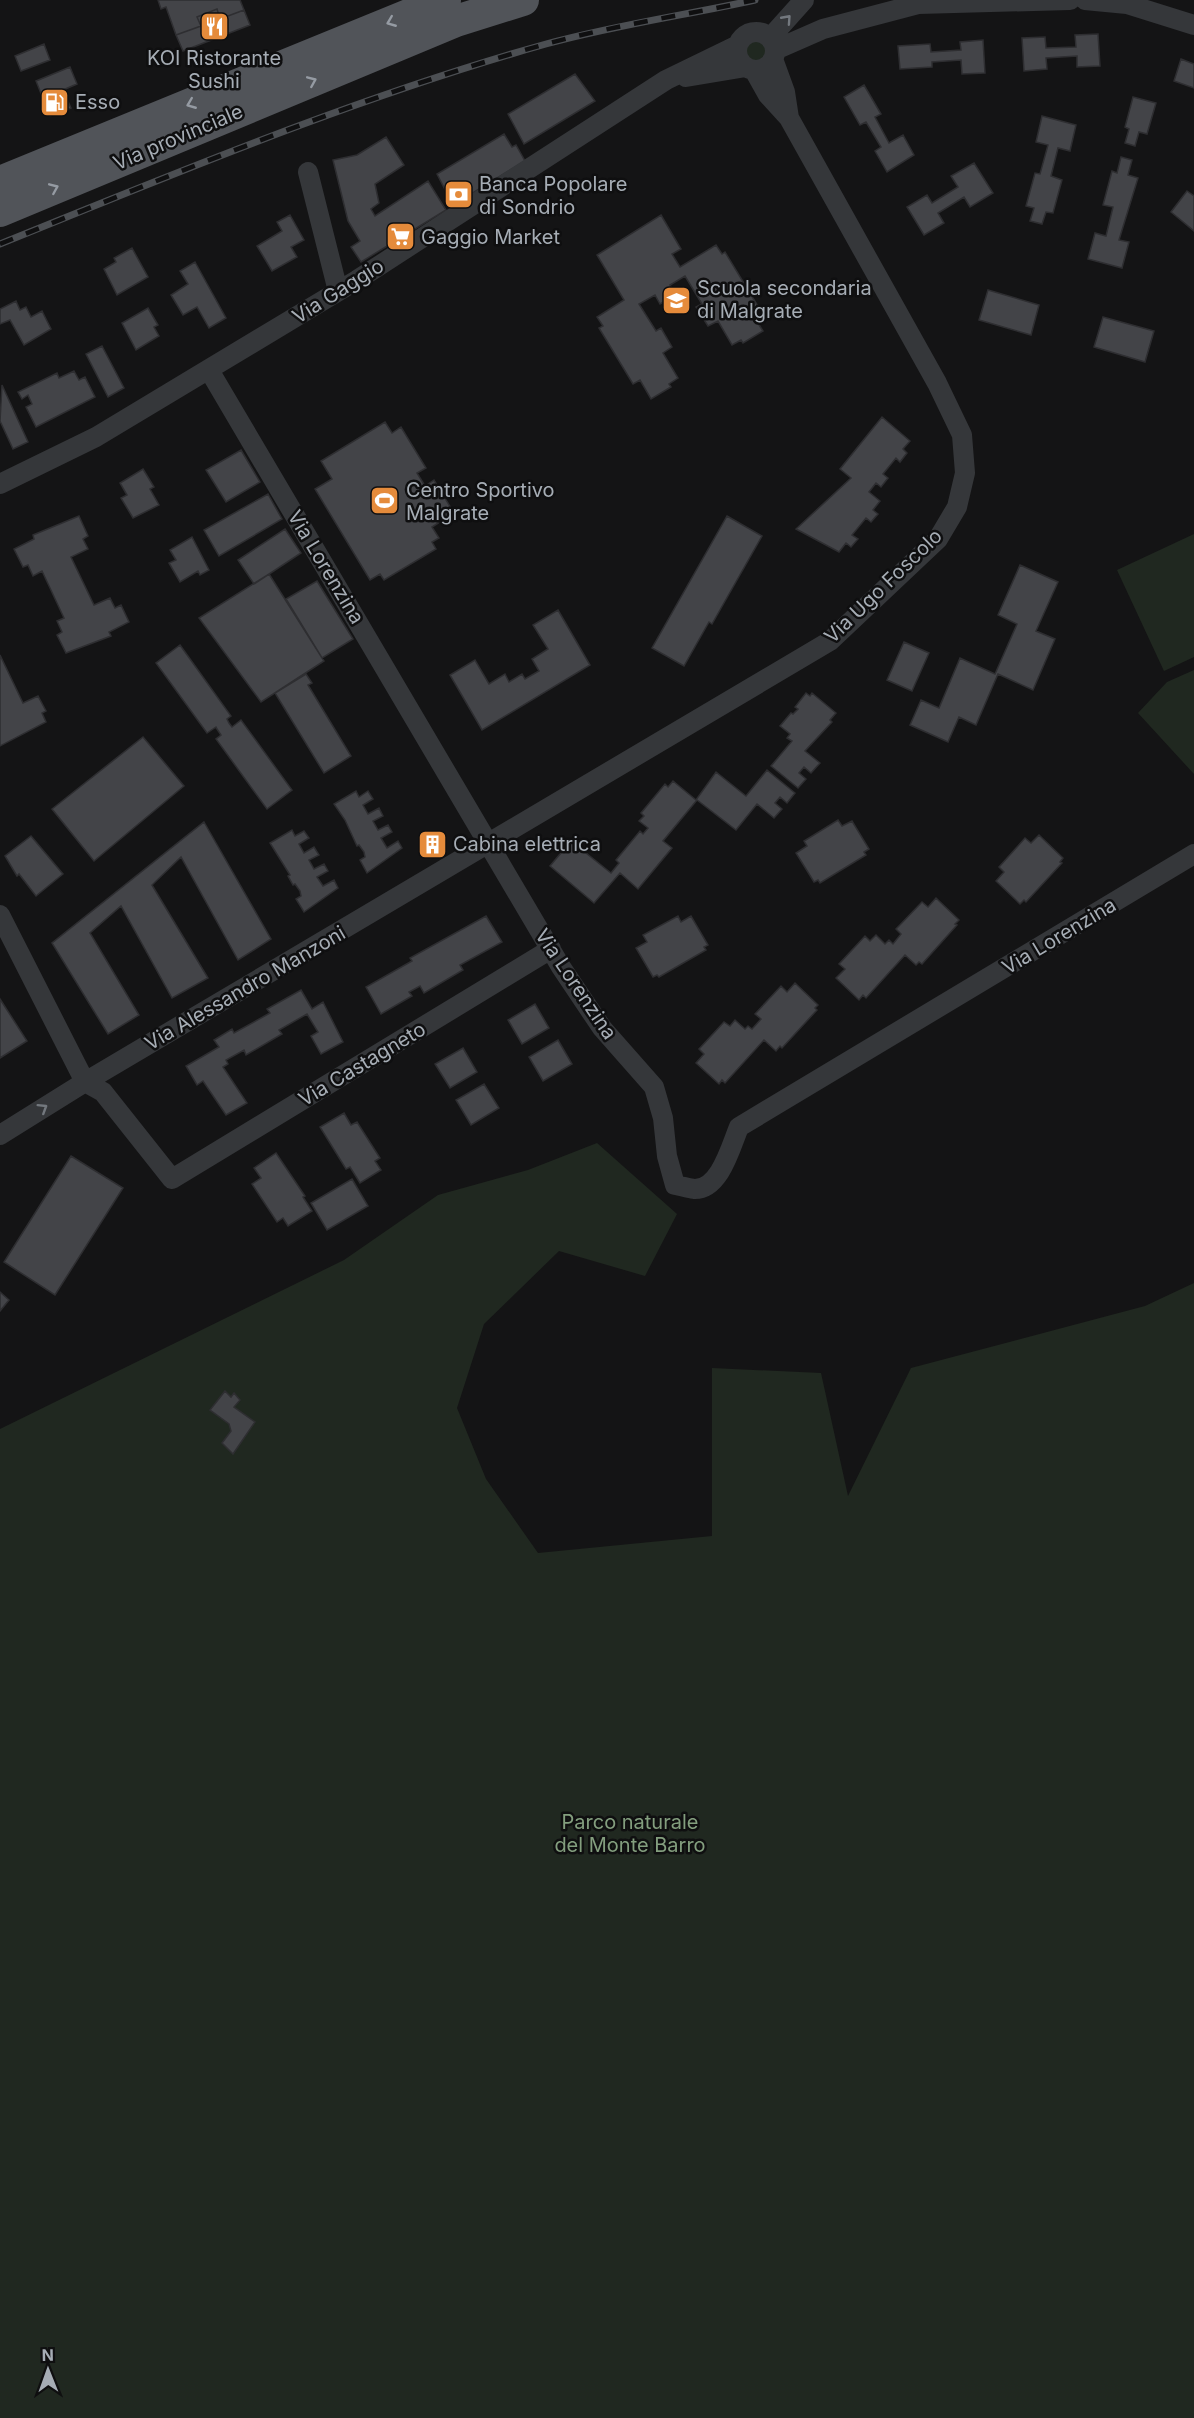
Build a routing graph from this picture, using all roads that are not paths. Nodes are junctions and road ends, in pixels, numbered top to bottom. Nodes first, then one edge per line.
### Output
1 (445, 0) edge
2 (524, 0) edge
3 (804, 0) edge
4 (1070, 0) edge
5 (1085, 0) edge
6 (1194, 25) edge
7 (738, 45) junction
8 (773, 49) junction
9 (750, 68) junction
10 (666, 80) junction
11 (789, 118) junction
12 (308, 172) dead end
13 (0, 182) edge
14 (0, 211) edge
15 (338, 291) junction
16 (209, 370) junction
17 (0, 484) edge
18 (491, 843) junction
19 (1194, 855) edge
20 (0, 915) edge
21 (551, 949) junction
22 (85, 1082) junction
23 (0, 1135) edge

1 -> 13 main road
14 -> 2 main road, Via provinciale
8 -> 3 street
4 - 8 street
5 - 6 street
7 - 8 street
7 - 9 street
7 - 10 street, Via Gaggio
8 - 9 street
8 - 11 street, Via Ugo Foscolo
9 - 10 street, Via Gaggio
9 - 11 street, Via Ugo Foscolo
10 - 15 street, Via Gaggio
11 - 18 street, Via Ugo Foscolo
12 - 15 street
15 - 16 street, Via Gaggio
16 - 17 street, Via Gaggio
16 - 18 street, Via Lorenzina
18 - 21 street, Via Lorenzina
18 - 22 street, Via Alessandro Manzoni
19 - 21 street, Via Lorenzina
20 - 22 street
21 - 22 street, Via Castagneto
23 -> 22 street, Via Alessandro Manzoni

